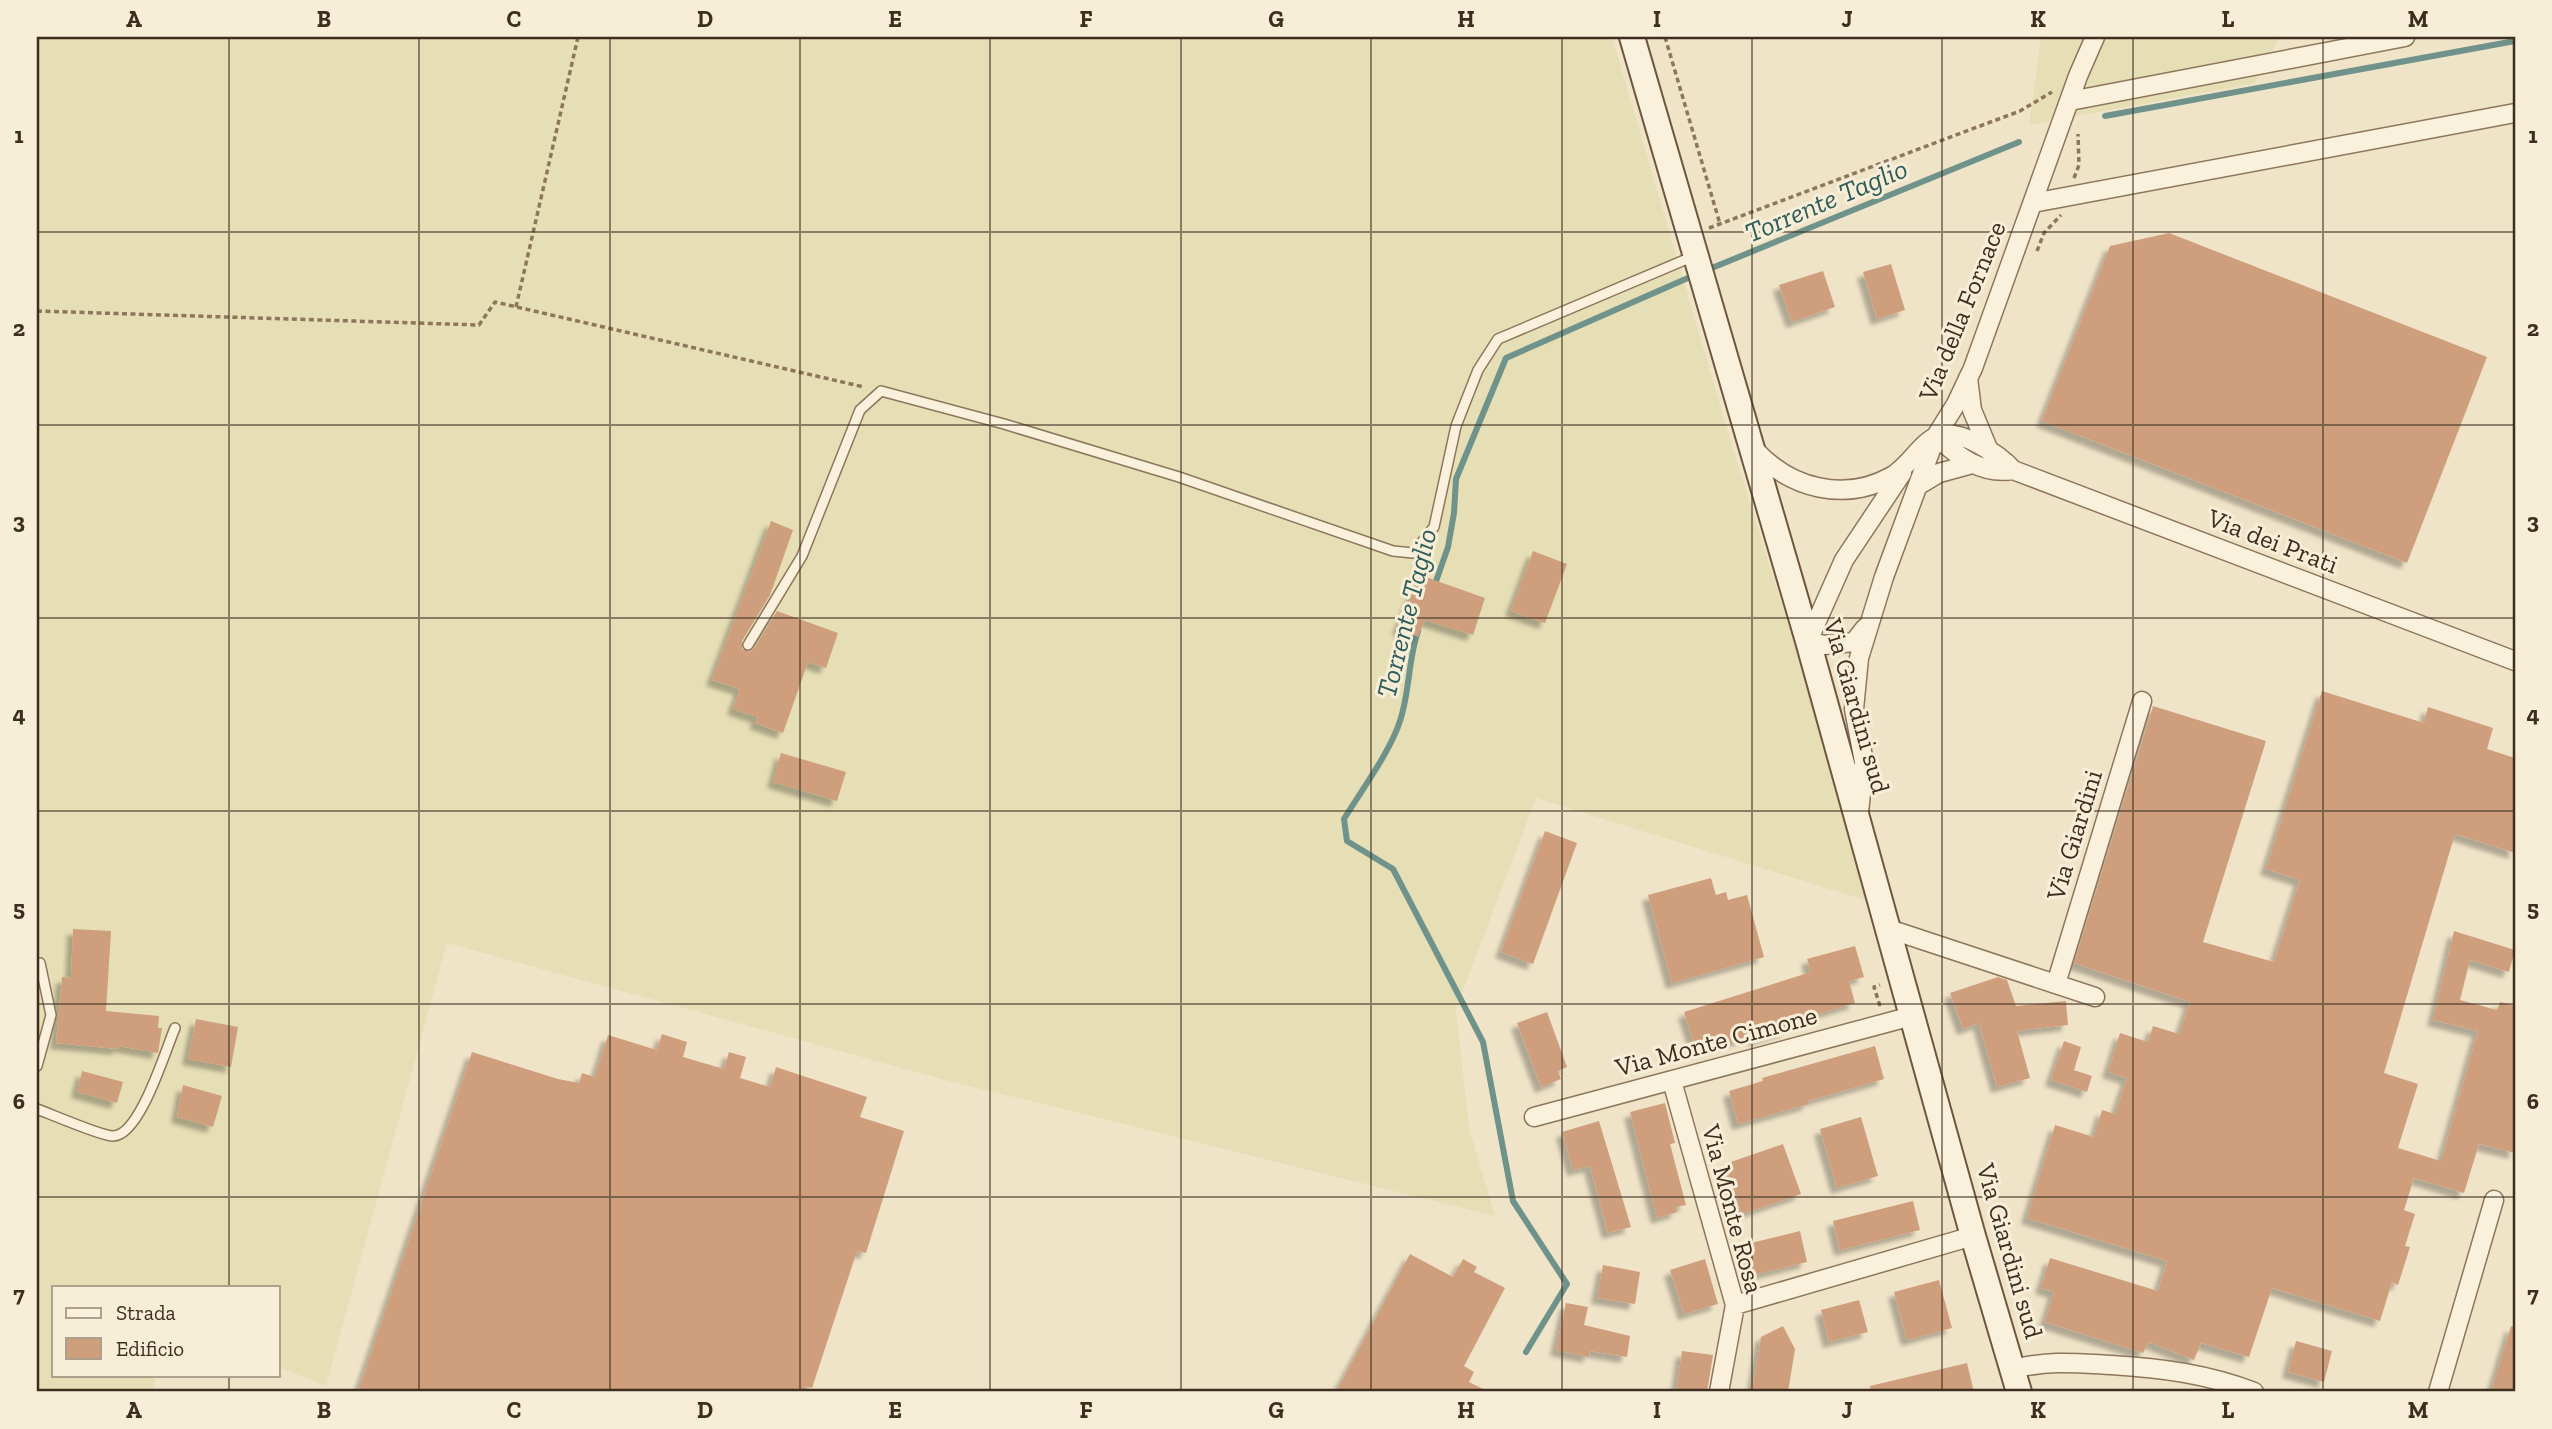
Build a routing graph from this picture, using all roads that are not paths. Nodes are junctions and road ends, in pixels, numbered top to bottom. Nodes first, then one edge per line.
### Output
1 (1632, 37) edge
2 (2095, 37) edge
3 (2405, 37) edge
4 (2074, 100) junction
5 (2515, 113) edge
6 (2033, 203) junction
7 (1699, 266) junction
8 (1968, 378) junction
9 (1936, 436) junction
10 (1751, 446) junction
11 (1989, 451) junction
12 (1915, 456) junction
13 (1972, 464) junction
14 (2013, 470) junction
15 (1919, 485) junction
16 (1869, 622) junction
17 (1808, 641) junction
18 (748, 645) dead end
19 (2515, 661) edge
20 (2142, 701) dead end
21 (1858, 820) junction
22 (1889, 929) junction
23 (40, 963) dead end
24 (2056, 984) junction
25 (2095, 997) dead end
26 (1912, 1016) junction
27 (175, 1028) dead end
28 (37, 1066) edge
29 (1672, 1081) junction
30 (37, 1109) edge
31 (1534, 1117) dead end
32 (2494, 1200) dead end
33 (1973, 1236) junction
34 (1735, 1305) junction
35 (2017, 1380) edge
36 (1718, 1392) edge
37 (2254, 1392) edge
38 (2438, 1392) edge

1 - 7 main road, Via Giardini sud
2 - 4 street, Via della Fornace
3 - 4 street
4 - 6 street, Via della Fornace
5 - 6 street
6 - 8 street, Via della Fornace
7 - 10 main road, Via Giardini sud
7 - 18 lane
8 - 9 street, Via della Fornace
8 - 11 street
9 - 11 street
9 - 12 street
9 - 13 street
9 - 15 street
10 - 12 street
10 - 17 main road, Via Giardini sud
11 - 14 street
12 - 17 street
13 - 14 street
13 - 15 street
14 - 19 street, Via dei Prati
15 - 16 street
16 - 17 street
16 - 21 street
17 - 21 main road, Via Giardini sud
20 - 24 street, Via Giardini
21 - 22 main road, Via Giardini sud
22 - 24 street
22 - 26 main road, Via Giardini sud
23 - 28 lane
24 - 25 street
26 - 29 street, Via Monte Cimone
26 - 33 main road, Via Giardini sud
27 - 30 lane
29 - 31 street, Via Monte Cimone
29 - 34 street, Via Monte Rosa
32 - 38 street
33 - 34 street
33 - 35 main road, Via Giardini sud
34 - 36 street, Via Monte Rosa
35 - 37 street

